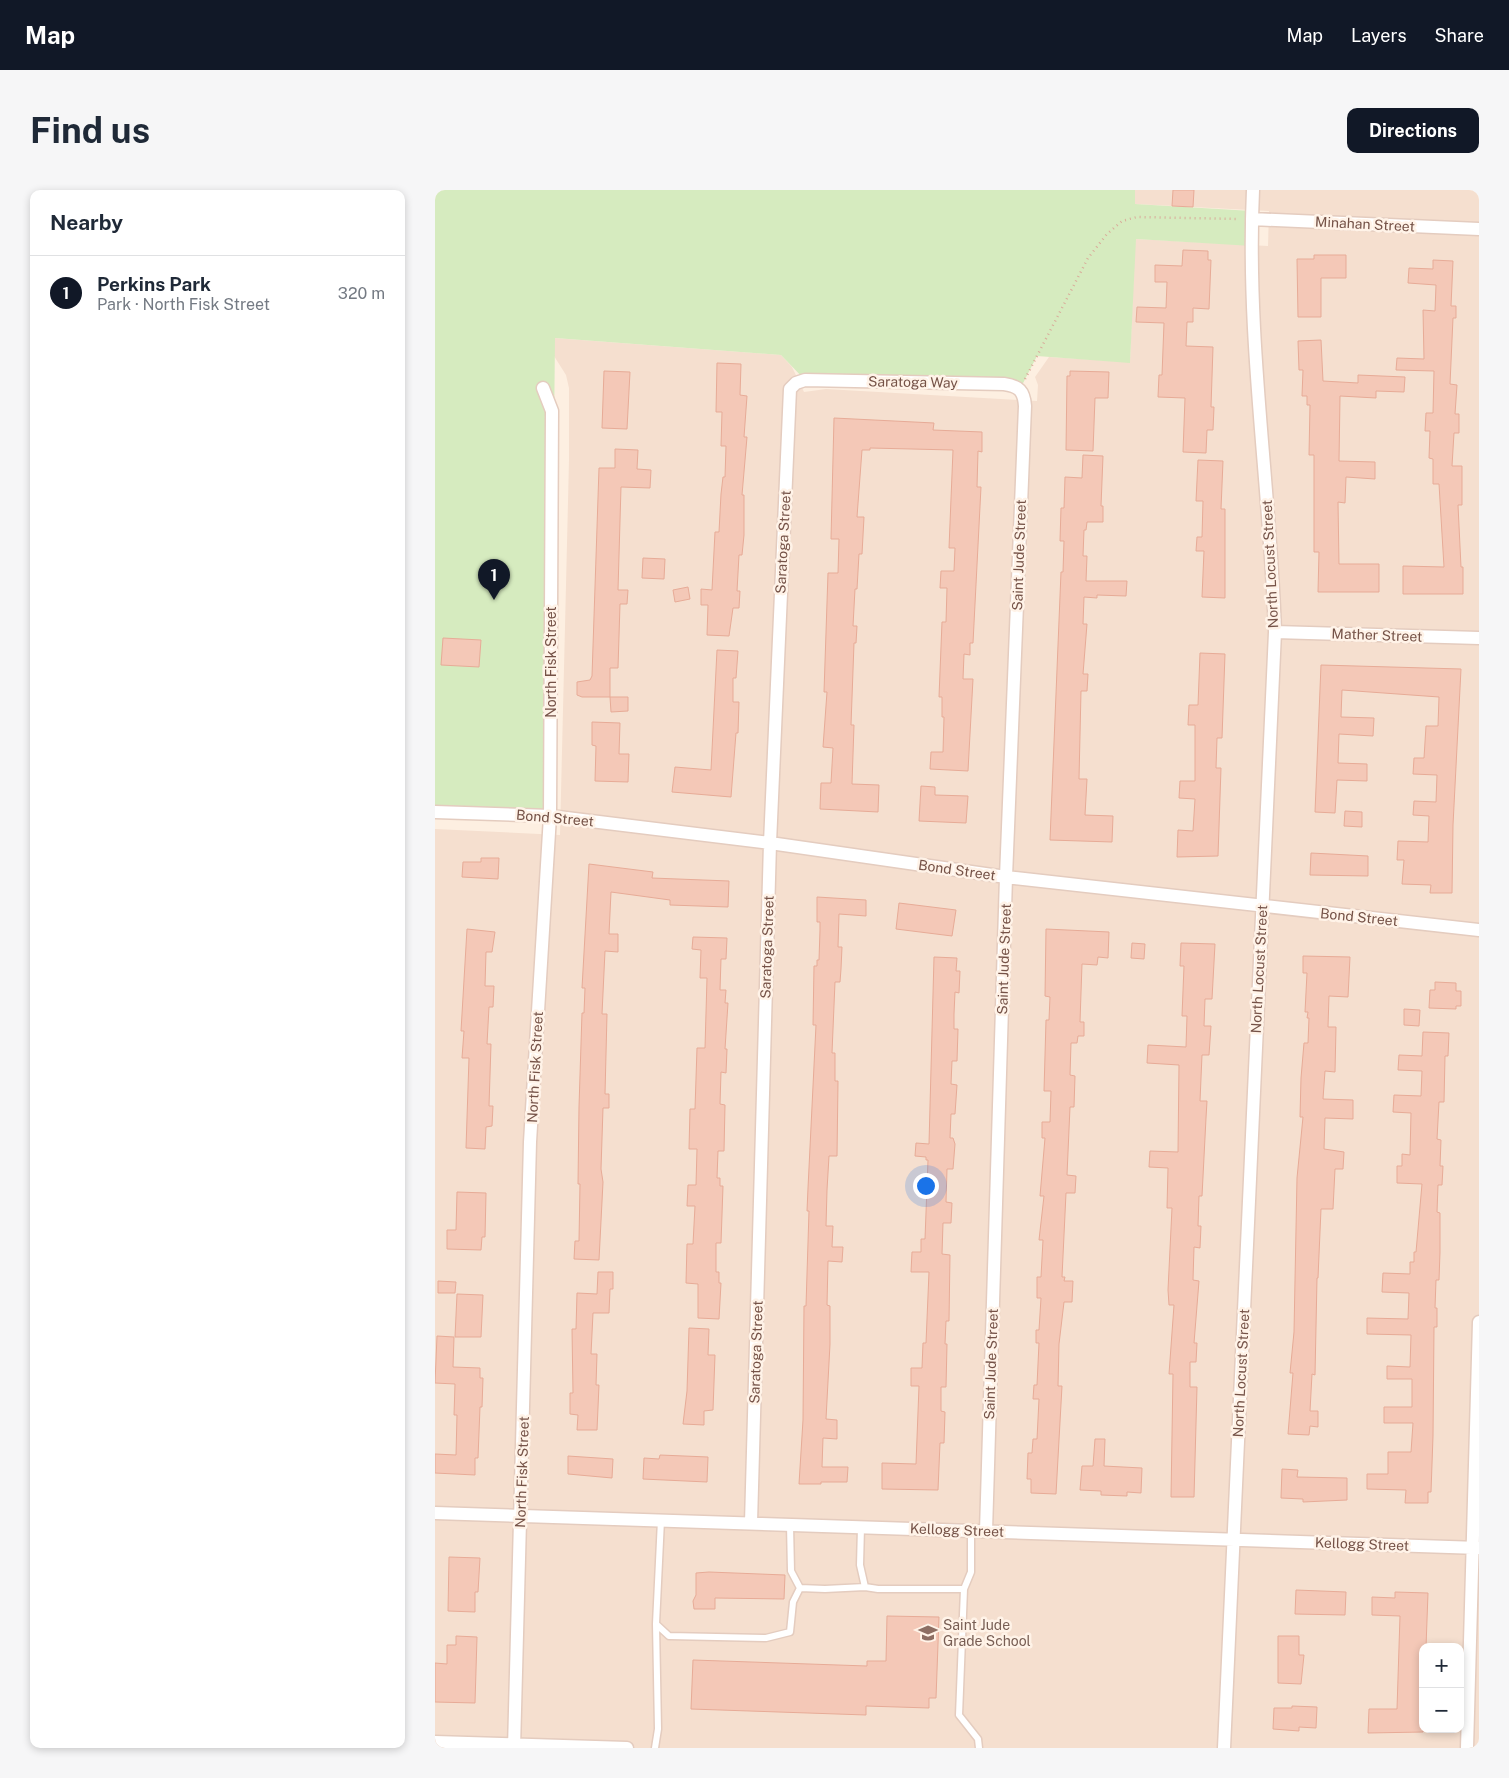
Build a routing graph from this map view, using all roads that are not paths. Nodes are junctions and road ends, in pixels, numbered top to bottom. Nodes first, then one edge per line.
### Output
1 (1253, 190) edge
2 (1252, 219) junction
3 (1479, 229) edge
4 (805, 380) joint
5 (543, 388) dead end
6 (1020, 389) joint
7 (1275, 632) junction
8 (1479, 638) edge
9 (435, 812) edge
10 (550, 816) junction
11 (770, 843) junction
12 (1006, 876) junction
13 (1262, 906) junction
14 (1479, 930) edge
15 (1479, 1322) edge
16 (435, 1512) edge
17 (521, 1516) junction
18 (661, 1520) junction
19 (751, 1523) junction
20 (790, 1524) junction
21 (861, 1527) junction
22 (971, 1531) junction
23 (986, 1531) junction
24 (1233, 1540) junction
25 (1476, 1548) edge
26 (865, 1587) junction
27 (800, 1588) junction
28 (964, 1589) junction
29 (656, 1624) junction
30 (435, 1742) edge
31 (514, 1746) edge
32 (627, 1748) edge
33 (655, 1748) edge
34 (979, 1748) edge
35 (1224, 1748) edge
36 (1467, 1748) edge

1 - 2 street, North Locust Street
2 - 3 street, Minahan Street
2 - 7 street, North Locust Street
4 - 6 street, Saratoga Way
4 - 11 street, Saratoga Street
5 - 10 street, North Fisk Street
6 - 12 street, Saint Jude Street
7 - 8 street, Mather Street
7 - 13 street, North Locust Street
9 - 10 street, Bond Street
10 - 11 street, Bond Street
10 - 17 street, North Fisk Street
11 - 12 street, Bond Street
11 - 19 street, Saratoga Street
12 - 13 street, Bond Street
12 - 23 street, Saint Jude Street
13 - 14 street, Bond Street
13 - 24 street, North Locust Street
15 - 25 street
16 - 17 street, Kellogg Street
17 - 18 street, Kellogg Street
17 - 31 street, North Fisk Street
18 - 19 street, Kellogg Street
18 - 29 lane
19 - 20 street, Kellogg Street
20 - 21 street, Kellogg Street
20 - 27 lane
21 - 22 street, Kellogg Street
21 - 26 lane
22 - 23 street, Kellogg Street
22 - 28 lane
23 - 24 street, Kellogg Street
24 - 25 street, Kellogg Street
24 - 35 street, North Locust Street
25 - 36 street
26 - 27 lane
26 - 28 lane
27 - 29 lane
28 - 34 lane
29 - 33 lane
30 - 31 street
31 - 32 street

